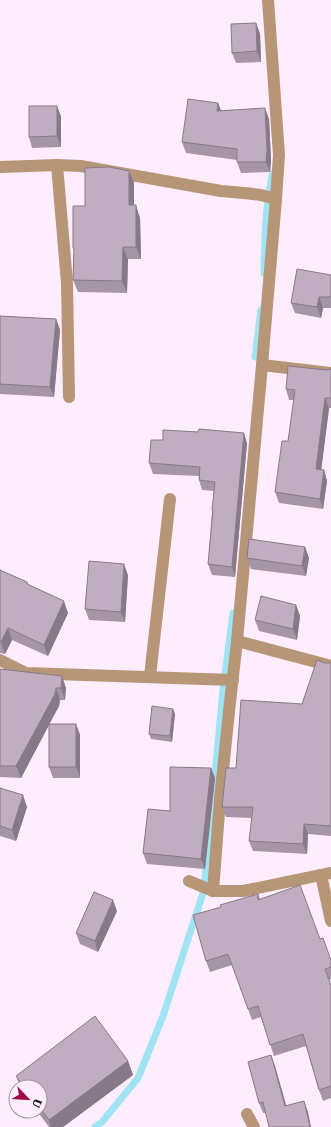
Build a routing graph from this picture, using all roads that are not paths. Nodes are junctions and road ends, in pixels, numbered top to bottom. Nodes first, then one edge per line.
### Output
1 (268, 0) edge
2 (57, 165) junction
3 (0, 167) edge
4 (269, 198) junction
5 (262, 365) junction
6 (331, 373) edge
7 (69, 398) dead end
8 (170, 499) dead end
9 (237, 640) junction
10 (0, 660) edge
11 (331, 666) edge
12 (150, 676) junction
13 (227, 679) junction
14 (326, 874) edge
15 (189, 881) dead end
16 (210, 890) junction
17 (331, 921) edge
18 (247, 1114) dead end
19 (254, 1127) edge

1 - 4 street
2 - 3 street
2 - 4 street
2 - 7 street
4 - 5 street
5 - 6 street
5 - 9 street
8 - 12 street
9 - 11 street
9 - 13 street
10 - 12 street
12 - 13 street
13 - 16 street
14 - 16 street
14 - 17 street
15 - 16 street
18 - 19 street

